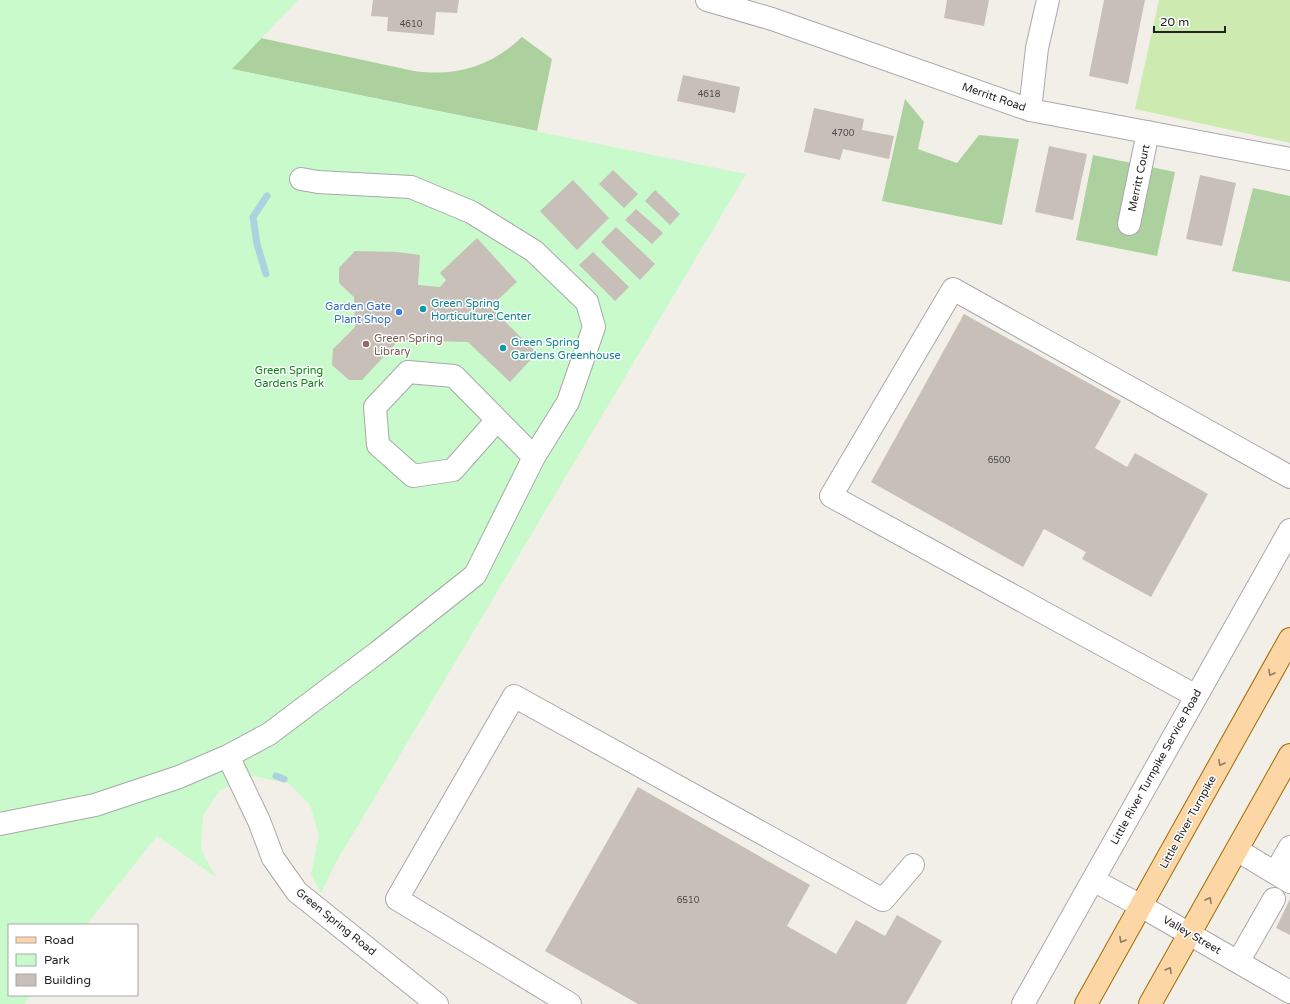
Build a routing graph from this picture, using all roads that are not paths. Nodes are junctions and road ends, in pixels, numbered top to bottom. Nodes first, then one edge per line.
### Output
1 (707, 0) edge
2 (1048, 0) edge
3 (1030, 110) junction
4 (1148, 132) junction
5 (1290, 159) edge
6 (301, 179) dead end
7 (1129, 224) dead end
8 (498, 420) junction
9 (534, 457) junction
10 (1290, 477) edge
11 (1290, 530) edge
12 (1290, 639) edge
13 (1196, 696) junction
14 (1290, 755) edge
15 (228, 756) junction
16 (1285, 779) edge
17 (0, 824) edge
18 (1290, 847) edge
19 (1237, 850) junction
20 (913, 865) dead end
21 (1283, 878) edge
22 (1093, 880) junction
23 (1274, 899) dead end
24 (1141, 906) junction
25 (1190, 934) junction
26 (1238, 962) junction
27 (1290, 992) edge
28 (437, 1004) edge
29 (570, 1004) edge
30 (1023, 1004) edge
31 (1086, 1004) edge
32 (1150, 1004) edge

1 - 3 street, Merritt Road
2 - 3 street
3 - 4 street, Merritt Road
4 - 5 street, Merritt Road
4 - 7 street, Merritt Court
6 - 9 street
8 - 8 street
8 - 9 street
9 - 15 street
10 - 13 street
11 - 13 street, Little River Turnpike Service Road
12 -> 24 main road, Little River Turnpike
13 - 22 street, Little River Turnpike Service Road
14 - 16 main road
15 - 17 street
15 - 28 street, Green Spring Road
16 - 19 main road
18 - 21 street
19 - 21 street
25 -> 19 main road
20 - 29 street
22 - 24 street, Valley Street
22 - 30 street, Little River Turnpike Service Road
23 - 26 street
24 - 25 street, Valley Street
24 -> 31 main road, Little River Turnpike
25 - 26 street, Valley Street
32 -> 25 main road
26 - 27 street, Valley Street

